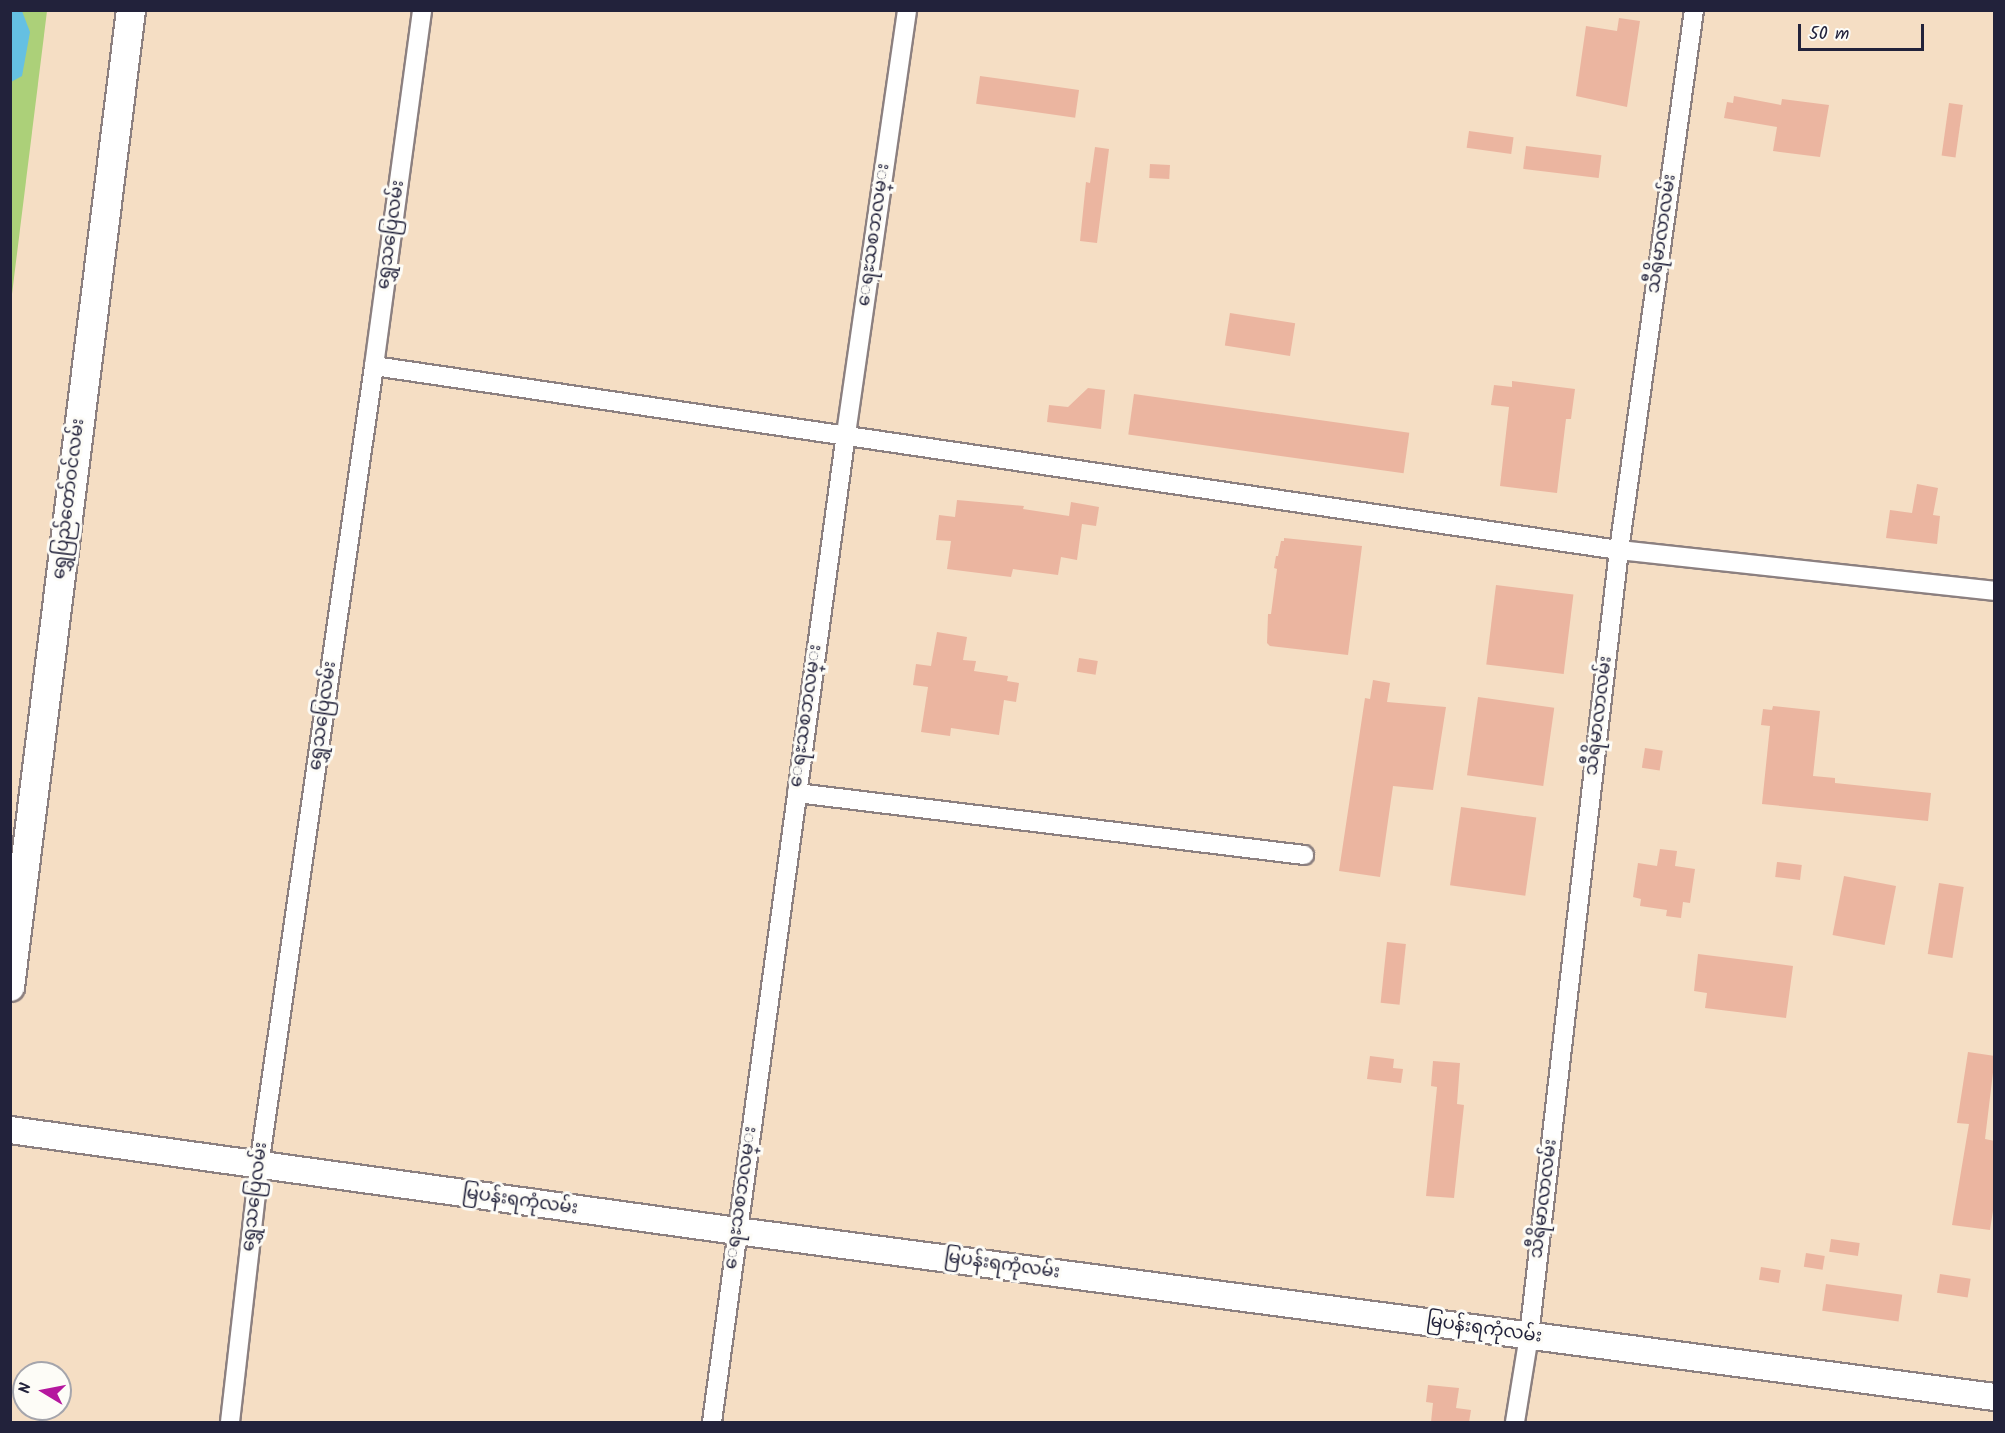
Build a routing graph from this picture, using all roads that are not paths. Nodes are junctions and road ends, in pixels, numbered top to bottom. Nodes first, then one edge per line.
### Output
1 (132, 10) edge
2 (422, 10) edge
3 (907, 10) edge
4 (1694, 10) edge
5 (374, 366) junction
6 (846, 434) junction
7 (1619, 549) junction
8 (1995, 591) edge
9 (797, 793) junction
10 (1304, 855) dead end
11 (10, 987) edge
12 (10, 1130) edge
13 (259, 1166) junction
14 (737, 1231) junction
15 (1529, 1336) junction
16 (1995, 1397) edge
17 (230, 1422) edge
18 (712, 1422) edge
19 (1515, 1422) edge

1 - 11 main road, ရွှေပြည်တော်ဝင်လမ်း
2 - 5 street, ရွှေသပြေလမ်း
3 - 6 street, ေရႊသစၥာလမ္း
4 - 7 street, သီရိမာလာလမ်း
5 - 6 street
5 - 13 street, ရွှေသပြေလမ်း
6 - 7 street
6 - 9 street, ေရႊသစၥာလမ္း
7 - 8 street
7 - 15 street, သီရိမာလာလမ်း
9 - 10 street
9 - 14 street, ေရႊသစၥာလမ္း
12 - 13 street, မြပန်းရကုံလမ်း
13 - 14 street, မြပန်းရကုံလမ်း
13 - 17 street, ရွှေသပြေလမ်း
14 - 15 street, မြပန်းရကုံလမ်း
14 - 18 street, ေရႊသစၥာလမ္း
15 - 16 street, မြပန်းရကုံလမ်း
15 - 19 street, သီရိမာလာလမ်း

